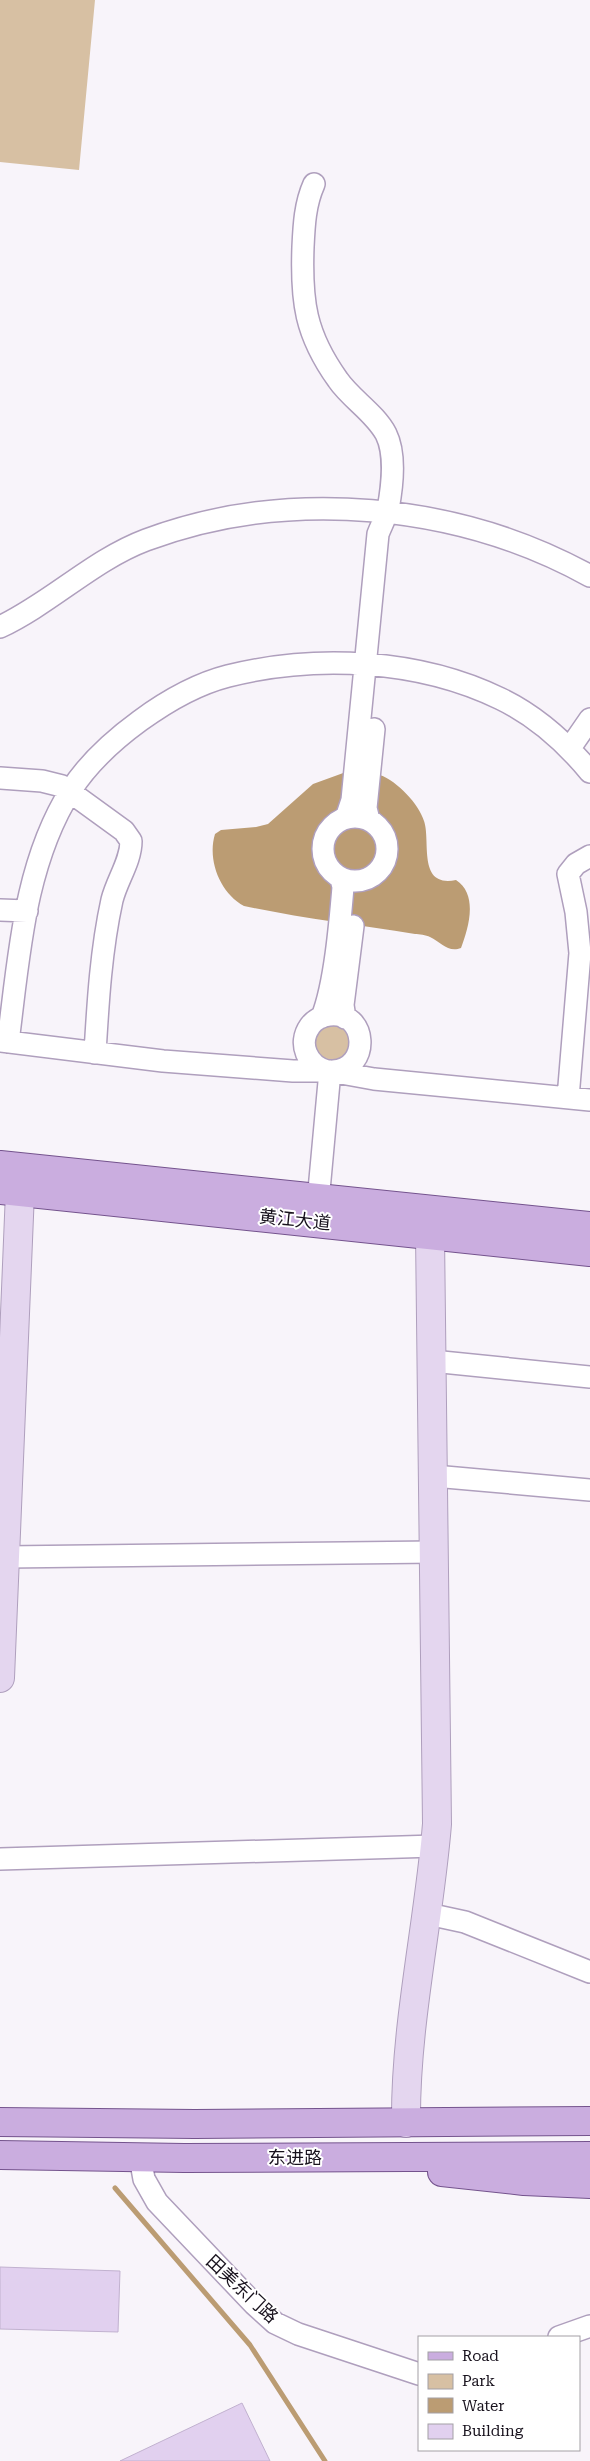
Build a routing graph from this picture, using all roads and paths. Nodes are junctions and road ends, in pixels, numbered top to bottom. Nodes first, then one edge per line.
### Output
1 (314, 184) dead end
2 (388, 511) junction
3 (590, 576) edge
4 (0, 627) edge
5 (373, 664) junction
6 (590, 719) edge
7 (570, 748) junction
8 (362, 770) junction
9 (590, 772) edge
10 (0, 778) edge
11 (71, 790) junction
12 (346, 818) junction
13 (369, 820) junction
14 (590, 856) edge
15 (351, 880) junction
16 (0, 910) edge
17 (28, 910) junction
18 (343, 944) junction
19 (322, 1017) junction
20 (345, 1018) junction
21 (4, 1042) edge
22 (95, 1053) junction
23 (330, 1071) junction
24 (568, 1098) junction
25 (590, 1100) edge
26 (0, 1165) edge
27 (10, 1191) edge
28 (317, 1209) junction
29 (590, 1226) edge
30 (430, 1235) junction
31 (590, 1252) edge
32 (432, 1361) junction
33 (590, 1377) edge
34 (434, 1476) junction
35 (590, 1490) edge
36 (5, 1499) edge
37 (435, 1552) junction
38 (6, 1557) junction
39 (0, 1678) edge
40 (435, 1846) junction
41 (0, 1859) edge
42 (428, 1914) junction
43 (590, 1972) edge
44 (0, 2122) edge
45 (590, 2122) edge
46 (406, 2123) junction
47 (0, 2155) edge
48 (590, 2156) edge
49 (112, 2157) junction
50 (140, 2157) junction
51 (314, 2158) junction
52 (0, 2173) edge
53 (590, 2184) edge
54 (590, 2326) edge
55 (562, 2336) edge
56 (418, 2374) edge

1 - 2 street
2 - 3 street
2 - 4 street
2 - 5 street
5 - 7 street
5 - 8 street
5 - 11 street
6 - 7 street
7 - 9 street
8 - 12 street
8 - 13 street
10 - 11 street
11 - 17 street
11 - 22 street
12 - 13 street
12 - 15 street
13 - 15 street
14 - 24 street
15 - 18 street
16 - 17 street
17 - 21 street
18 - 19 street
18 - 20 street
19 - 20 street
19 - 23 street
20 - 23 street
21 - 22 street
22 - 23 street
23 - 24 street
23 - 28 street
24 - 25 street
26 - 28 main road, 黄江大道
27 - 28 main road, 黄江大道
27 - 36 street
28 - 29 main road, 黄江大道
28 - 30 main road, 黄江大道
30 - 31 main road, 黄江大道
30 - 32 street
32 - 33 street
32 - 34 street
34 - 35 street
34 - 37 street
36 - 38 street
37 - 38 street
37 - 40 street
38 - 39 street
40 - 41 street
40 - 42 street
42 - 43 street
42 - 46 street
44 - 46 main road, 东进路
45 - 46 main road, 东进路
47 - 49 main road, 东进路
48 - 51 main road, 东进路
49 - 50 main road, 东进路
49 - 52 main road
50 - 51 main road, 东进路
50 - 56 street, 田美东门路
51 - 53 main road
54 - 55 street

